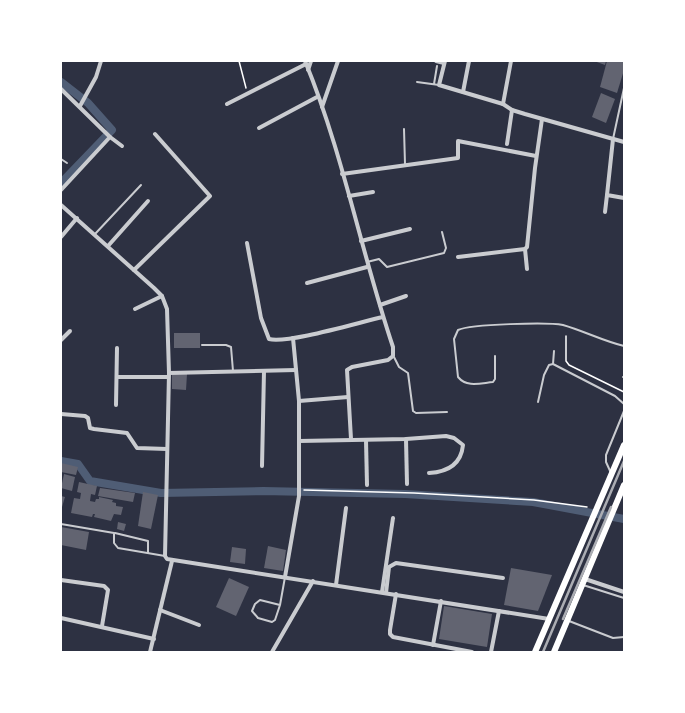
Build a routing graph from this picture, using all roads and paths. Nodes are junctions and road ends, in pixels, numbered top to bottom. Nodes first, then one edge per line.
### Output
1 (101, 61) edge
2 (239, 61) edge
3 (312, 61) edge
4 (338, 61) edge
5 (436, 61) edge
6 (469, 61) edge
7 (511, 61) edge
8 (305, 62) edge
9 (444, 62) edge
10 (437, 66) dead end
11 (308, 70) junction
12 (417, 82) dead end
13 (434, 84) junction
14 (439, 85) junction
15 (624, 88) edge
16 (61, 90) edge
17 (463, 92) junction
18 (247, 93) junction
19 (317, 97) junction
20 (82, 102) junction
21 (227, 104) dead end
22 (503, 104) junction
23 (322, 107) junction
24 (512, 110) junction
25 (542, 119) junction
26 (258, 128) dead end
27 (404, 129) dead end
28 (155, 134) dead end
29 (110, 136) junction
30 (613, 139) junction
31 (624, 142) edge
32 (507, 144) dead end
33 (122, 146) dead end
34 (536, 156) junction
35 (61, 159) edge
36 (67, 163) dead end
37 (405, 164) junction
38 (342, 174) junction
39 (141, 185) dead end
40 (61, 190) edge
41 (373, 192) dead end
42 (607, 195) junction
43 (349, 196) junction
44 (624, 198) edge
45 (148, 201) dead end
46 (61, 205) edge
47 (605, 212) dead end
48 (77, 218) junction
49 (410, 229) dead end
50 (442, 232) dead end
51 (95, 234) junction
52 (61, 237) edge
53 (361, 241) junction
54 (247, 243) dead end
55 (108, 246) junction
56 (524, 249) junction
57 (458, 257) dead end
58 (367, 265) junction
59 (527, 269) dead end
60 (134, 270) junction
61 (307, 283) dead end
62 (162, 296) junction
63 (406, 296) dead end
64 (380, 305) junction
65 (135, 309) dead end
66 (383, 317) junction
67 (70, 331) dead end
68 (566, 336) dead end
69 (293, 338) junction
70 (61, 340) edge
71 (202, 345) dead end
72 (624, 346) edge
73 (117, 348) dead end
74 (554, 351) dead end
75 (393, 356) junction
76 (494, 356) dead end
77 (553, 364) junction
78 (296, 370) junction
79 (264, 371) junction
80 (233, 372) junction
81 (168, 375) junction
82 (117, 377) junction
83 (624, 392) edge
84 (348, 397) junction
85 (299, 401) junction
86 (538, 402) dead end
87 (624, 404) edge
88 (116, 405) dead end
89 (624, 411) edge
90 (447, 412) dead end
91 (61, 414) edge
92 (351, 439) junction
93 (406, 439) junction
94 (366, 440) junction
95 (299, 441) junction
96 (624, 445) edge
97 (167, 449) junction
98 (262, 466) dead end
99 (429, 473) dead end
100 (611, 474) junction
101 (407, 484) dead end
102 (367, 485) dead end
103 (624, 485) edge
104 (299, 492) junction
105 (588, 507) dead end
106 (346, 508) dead end
107 (393, 518) dead end
108 (61, 524) edge
109 (114, 533) junction
110 (148, 553) junction
111 (165, 556) junction
112 (172, 561) junction
113 (285, 577) junction
114 (503, 578) dead end
115 (61, 580) edge
116 (313, 581) junction
117 (584, 582) junction
118 (336, 585) junction
119 (384, 592) junction
120 (624, 592) edge
121 (396, 594) junction
122 (624, 598) edge
123 (441, 601) junction
124 (280, 605) junction
125 (160, 610) junction
126 (499, 611) junction
127 (61, 618) edge
128 (549, 619) junction
129 (568, 621) junction
130 (199, 625) dead end
131 (102, 626) junction
132 (624, 637) edge
133 (154, 639) junction
134 (433, 645) junction
135 (150, 652) edge
136 (272, 652) edge
137 (472, 652) edge
138 (491, 652) edge
139 (535, 652) edge
140 (554, 652) edge

1 - 20 street
2 - 18 path
3 - 11 street
4 - 23 street
5 - 9 street
6 - 17 street
7 - 22 street
8 - 11 street
8 - 18 street
9 - 14 street
10 - 13 lane
11 - 19 street
12 - 13 lane
13 - 14 lane
14 - 17 street
15 - 30 lane
16 - 20 street
17 - 22 street
18 - 21 street
19 - 23 street
19 - 26 street
20 - 29 street
22 - 24 street
23 - 38 street
24 - 25 street
24 - 32 street
25 - 30 street
25 - 34 street
27 - 37 lane
28 - 60 street
29 - 33 street
29 - 40 street
30 - 31 street
30 - 42 street
34 - 37 street
34 - 56 street
35 - 36 lane
37 - 38 street
38 - 43 street
39 - 51 lane
41 - 43 street
42 - 44 street
42 - 47 street
43 - 53 street
45 - 55 street
46 - 48 street
48 - 51 street
48 - 52 street
49 - 53 street
50 - 58 lane
51 - 55 street
53 - 58 street
54 - 69 street
55 - 60 street
56 - 57 street
56 - 59 street
58 - 61 street
58 - 64 street
60 - 62 street
62 - 65 street
62 - 81 street
63 - 64 street
64 - 66 street
66 - 69 street
66 - 75 street
67 - 70 street
68 - 83 path
69 - 78 street
71 - 80 lane
72 - 76 lane
73 - 82 street
74 - 77 lane
75 - 84 street
75 - 90 lane
77 - 86 lane
77 - 87 lane
78 - 79 street
78 - 85 street
79 - 80 street
79 - 98 street
80 - 81 street
81 - 82 street
81 - 97 street
82 - 88 street
84 - 85 street
84 - 92 street
85 - 95 street
89 - 100 lane
91 - 97 street
92 - 94 street
92 - 95 street
93 - 94 street
93 - 99 street
93 - 101 street
94 - 102 street
95 - 104 street
96 - 100 main road
97 - 111 street
100 - 128 main road
103 - 117 main road
104 - 105 path
104 - 113 street
106 - 118 street
107 - 119 street
108 - 109 lane
109 - 110 lane
109 - 110 lane
110 - 111 lane
111 - 112 street
112 - 113 street
112 - 125 street
113 - 116 street
113 - 124 lane
114 - 119 street
115 - 131 street
116 - 118 street
116 - 136 street
117 - 120 street
117 - 122 lane
117 - 129 main road
118 - 119 street
119 - 121 street
121 - 123 street
121 - 134 street
123 - 126 street
123 - 134 street
124 - 124 lane
125 - 130 street
125 - 133 street
126 - 128 street
126 - 138 street
127 - 131 street
128 - 139 main road
129 - 132 lane
129 - 140 main road
131 - 133 street
133 - 135 street
134 - 137 street

